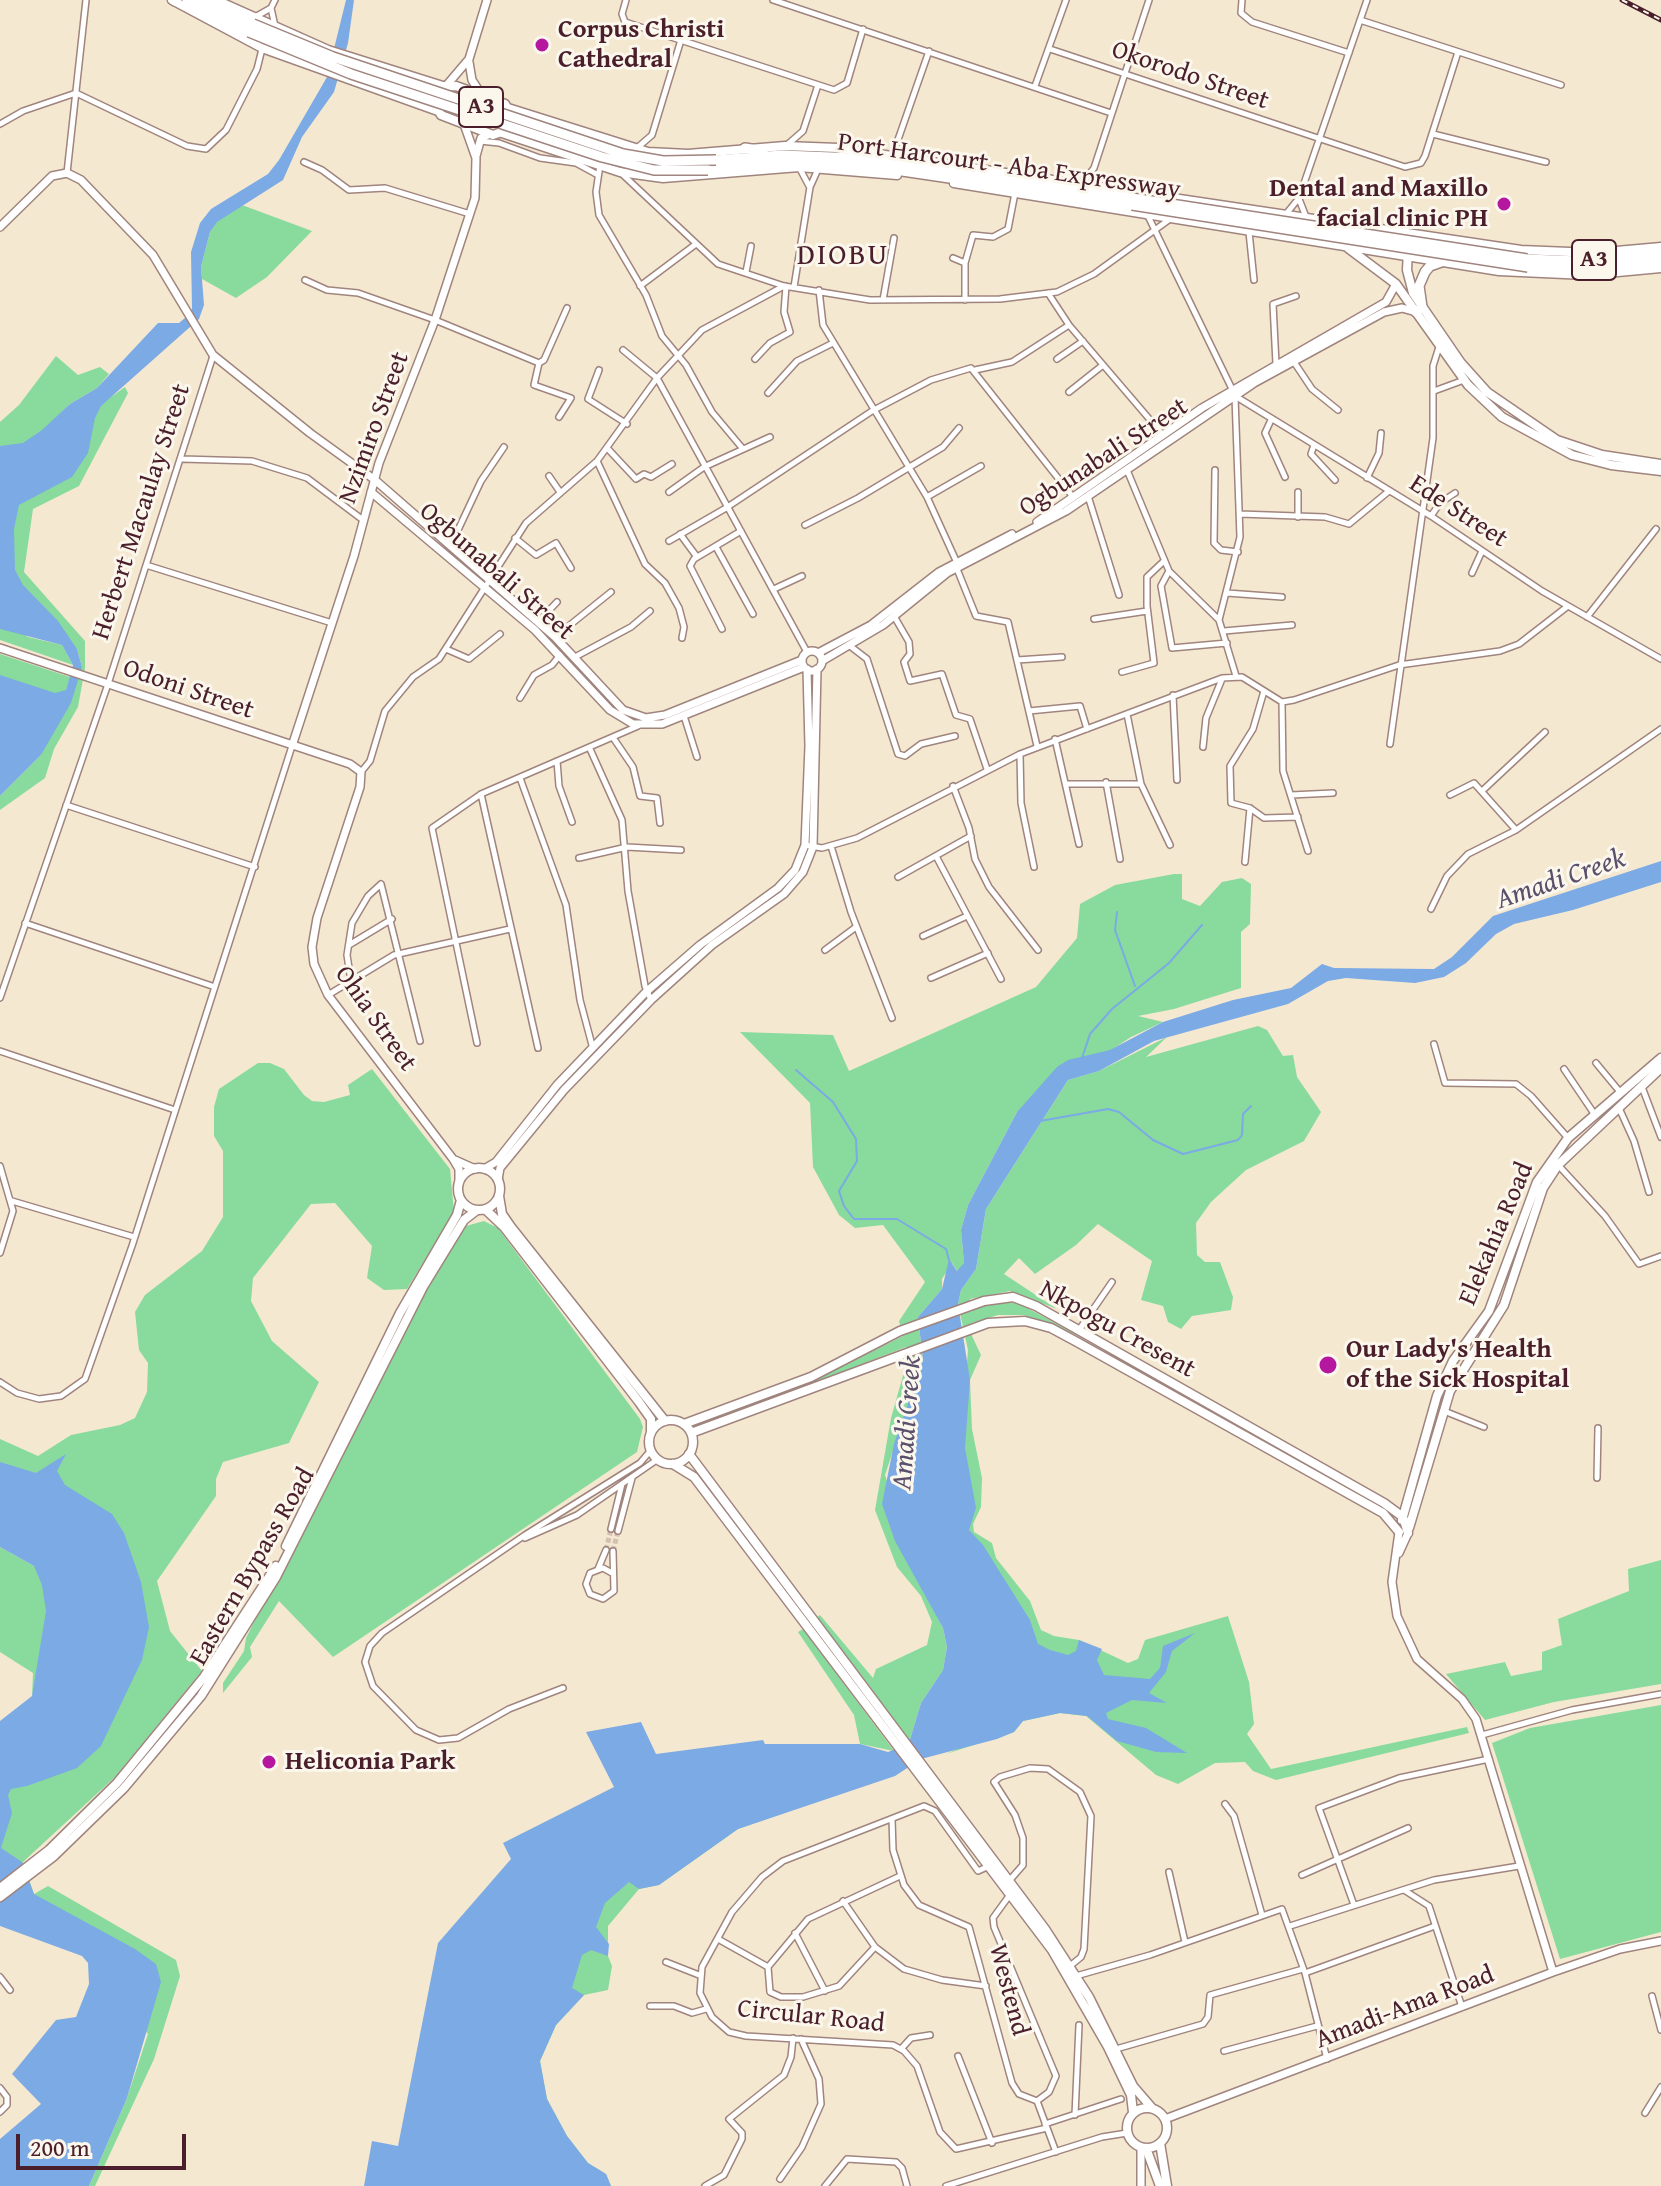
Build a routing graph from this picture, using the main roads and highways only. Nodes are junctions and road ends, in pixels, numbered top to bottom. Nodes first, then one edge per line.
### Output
1 (174, 0) edge
2 (187, 0) edge
3 (202, 0) edge
4 (216, 0) edge
5 (252, 25) junction
6 (446, 87) junction
7 (508, 108) junction
8 (438, 111) junction
9 (502, 133) junction
10 (745, 148) joint
11 (783, 150) junction
12 (800, 164) junction
13 (748, 170) joint
14 (1132, 202) junction
15 (1350, 224) junction
16 (1410, 234) junction
17 (1347, 247) junction
18 (1661, 247) edge
19 (1661, 253) edge
20 (1408, 256) junction
21 (1444, 261) junction
22 (1661, 261) edge
23 (1528, 263) junction
24 (1661, 268) edge
25 (1419, 310) junction
26 (1661, 464) edge
27 (1661, 471) edge
28 (1661, 1058) edge
29 (1661, 1068) edge
30 (499, 1196) junction
31 (461, 1200) junction
32 (481, 1210) junction
33 (665, 1421) junction
34 (684, 1424) junction
35 (651, 1433) junction
36 (691, 1433) junction
37 (689, 1454) junction
38 (673, 1464) junction
39 (1407, 1498) junction
40 (1384, 1503) junction
41 (1415, 1509) junction
42 (1383, 1513) junction
43 (1403, 1517) junction
44 (1404, 1533) junction
45 (897, 1742) junction
46 (51, 1853) junction
47 (990, 1865) junction
48 (0, 1888) edge
49 (0, 1897) edge
50 (1152, 2108) junction
51 (1133, 2112) junction
52 (1160, 2143) junction
53 (1144, 2148) junction
54 (1160, 2186) edge
55 (1167, 2186) edge

1 - 8 main road
2 - 5 highway, Port Harcourt - Aba Expressway / A3
3 - 5 highway, Port Harcourt - Aba Expressway / A3
4 - 5 main road
5 - 6 main road, bridge
5 - 11 highway, Port Harcourt - Aba Expressway / A3, bridge
5 - 12 highway, Port Harcourt - Aba Expressway / A3, bridge
6 - 7 main road
6 - 8 main road
7 - 9 main road
7 - 10 main road
8 - 9 main road
9 - 13 main road
10 - 11 highway
11 - 14 highway, Port Harcourt - Aba Expressway / A3
11 - 15 main road
12 - 13 highway
12 - 14 highway, Port Harcourt - Aba Expressway / A3
12 - 17 main road
14 - 23 highway, Port Harcourt - Aba Expressway / A3, bridge
15 - 16 main road
15 - 17 main road
16 - 18 main road
16 - 20 main road
17 - 20 main road
17 - 25 main road
19 - 23 highway, Port Harcourt - Aba Expressway / A3
20 - 21 main road
20 - 25 main road
21 - 24 main road
21 - 25 highway
22 - 23 highway, Port Harcourt - Aba Expressway / A3
25 - 26 main road
25 - 27 main road
28 - 39 main road, Elekahia Road
29 - 41 main road, Elekahia Road
30 - 31 main road
30 - 32 main road
30 - 33 main road
31 - 32 main road
31 - 46 main road, Eastern Bypass Road
32 - 35 main road
32 - 46 main road, Eastern Bypass Road
33 - 34 main road
33 - 35 main road
34 - 36 main road
34 - 40 main road, Nkpogu Cresent
35 - 38 main road
36 - 37 main road
36 - 42 main road, Nkpogu Cresent
37 - 38 main road
37 - 45 main road
38 - 45 main road
39 - 40 main road
39 - 43 main road, Elekahia Road
40 - 43 main road, Nkpogu Cresent
41 - 43 main road
41 - 44 main road, Elekahia Road
42 - 43 main road, Nkpogu Cresent
42 - 44 main road, Nkpogu Cresent
43 - 44 main road, Elekahia Road
45 - 47 main road
46 - 48 main road, Eastern Bypass Road
46 - 49 main road, Eastern Bypass Road
47 - 50 main road
47 - 51 main road
50 - 51 main road
50 - 52 main road
51 - 53 main road
52 - 53 main road
52 - 55 main road
53 - 54 main road

